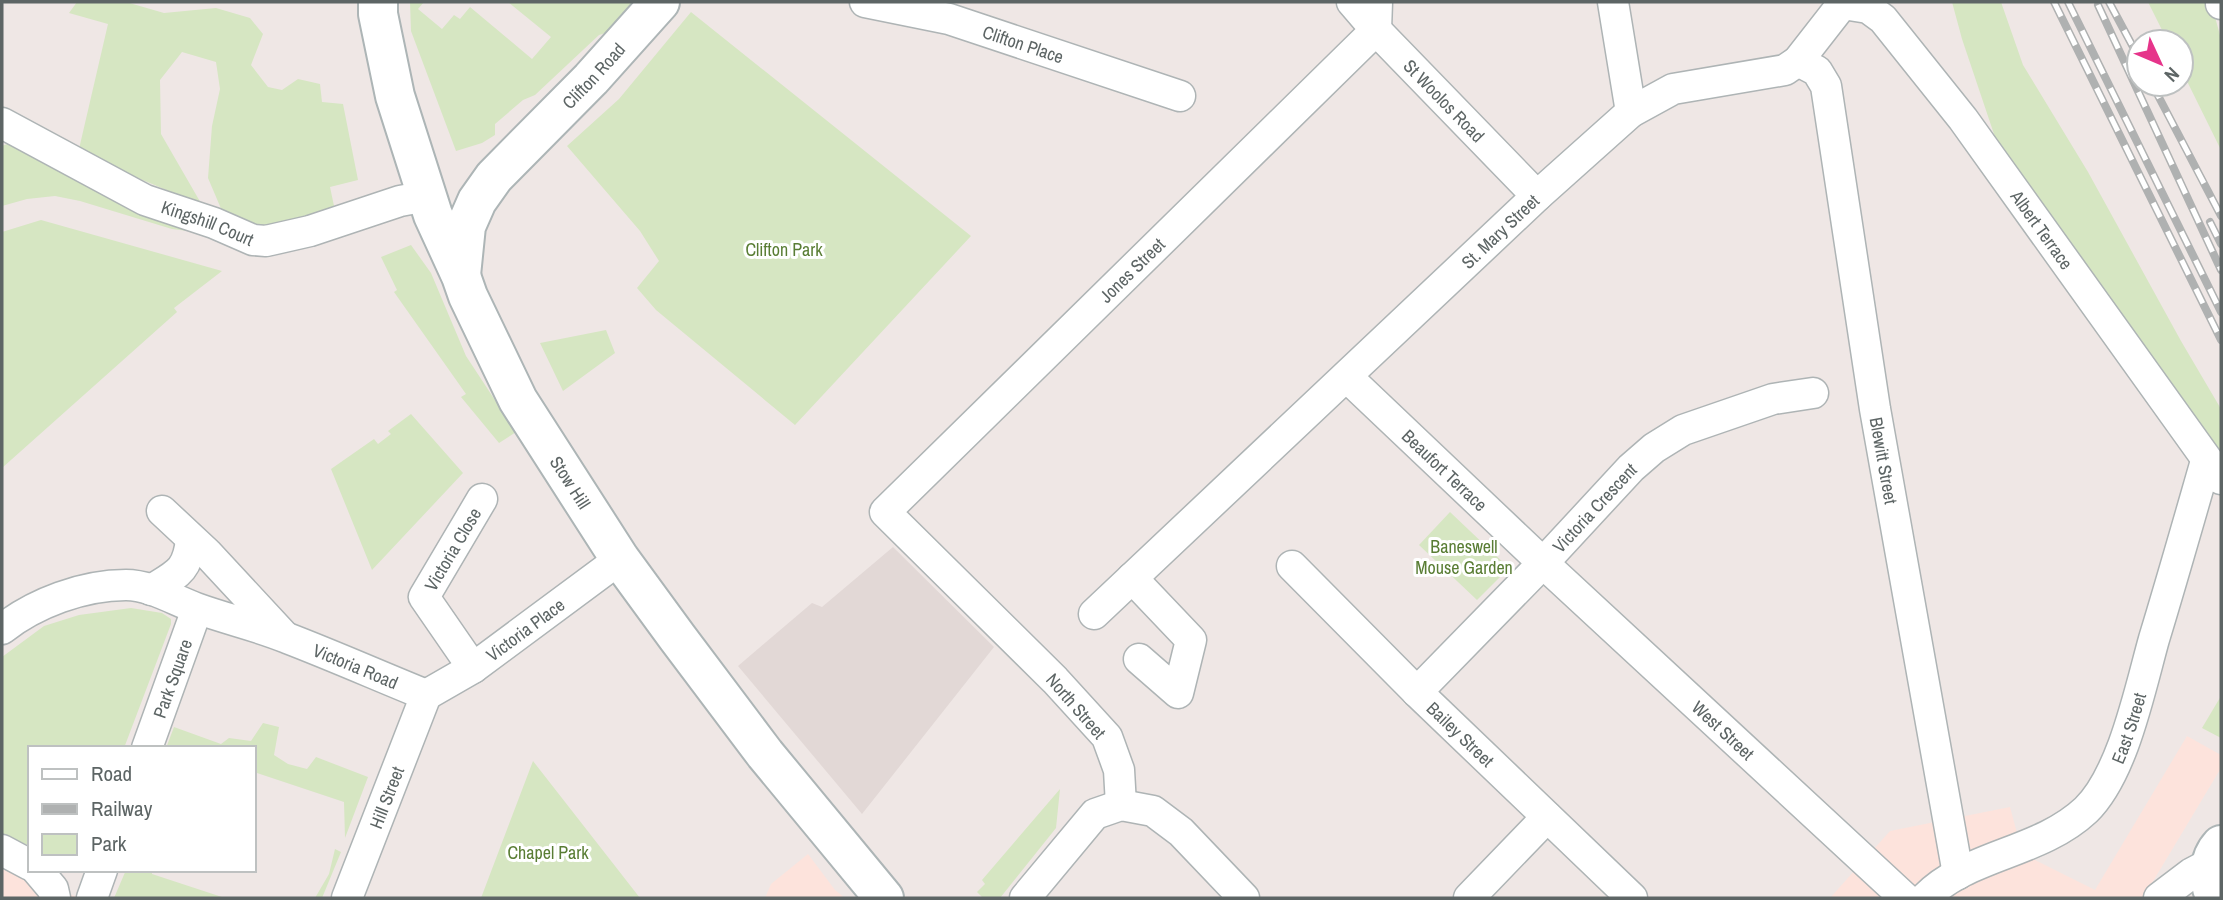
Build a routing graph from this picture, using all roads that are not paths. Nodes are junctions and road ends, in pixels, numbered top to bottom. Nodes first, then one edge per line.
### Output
1 (378, 2) edge
2 (660, 2) edge
3 (865, 2) edge
4 (1352, 2) edge
5 (1612, 2) edge
6 (1844, 3) edge
7 (1377, 16) edge
8 (1798, 61) junction
9 (1180, 96) dead end
10 (1631, 112) junction
11 (2, 123) edge
12 (525, 147) junction
13 (423, 181) junction
14 (1537, 196) junction
15 (461, 276) junction
16 (1347, 377) junction
17 (1813, 393) dead end
18 (2214, 470) edge
19 (482, 499) dead end
20 (162, 511) dead end
21 (885, 512) joint
22 (191, 539) junction
23 (620, 559) junction
24 (1543, 563) junction
25 (1292, 566) dead end
26 (1132, 578) junction
27 (139, 587) junction
28 (197, 609) junction
29 (1094, 614) dead end
30 (2, 629) edge
31 (285, 637) junction
32 (1139, 659) dead end
33 (473, 668) junction
34 (1417, 692) junction
35 (425, 695) junction
36 (148, 746) edge
37 (1121, 805) junction
38 (1547, 817) junction
39 (2, 849) edge
40 (28, 864) edge
41 (2216, 869) edge
42 (101, 872) edge
43 (1958, 874) junction
44 (870, 892) edge
45 (92, 898) edge
46 (347, 898) edge
47 (1025, 898) edge
48 (1244, 898) edge
49 (1469, 898) edge
50 (1632, 898) edge
51 (1905, 898) edge
52 (1925, 898) edge
53 (2159, 898) edge

1 - 13 street, Stow Hill
2 - 12 street, Clifton Road
3 - 9 street, Clifton Place
4 - 7 street, St Woolos Road
5 - 10 street
6 - 8 street, St. Mary Street
6 - 18 street, Albert Terrace
7 - 14 street, St Woolos Road
7 - 21 street, Jones Street
8 - 10 street, St. Mary Street
8 - 43 street, Blewitt Street
10 - 14 street, St. Mary Street
11 - 13 street, Kingshill Court
12 - 13 street, Clifton Road
12 - 15 street, Clifton Road
13 - 15 street, Stow Hill
14 - 16 street, St. Mary Street
15 - 23 street, Stow Hill
16 - 24 street, Beaufort Terrace
16 - 26 street, St. Mary Street
17 - 24 street, Victoria Crescent
18 - 43 street, East Street
19 - 33 street, Victoria Close
20 - 22 street, Victoria Road
21 - 37 street, North Street
22 - 27 street
22 - 31 street, Victoria Road
23 - 33 street, Victoria Place
23 - 44 street, Stow Hill
24 - 34 street, Victoria Crescent
24 - 51 street, West Street
25 - 34 street, Bailey Street
26 - 29 street, St. Mary Street
26 - 32 street
27 - 28 street, Victoria Road
27 - 30 street
28 - 31 street, Victoria Road
28 - 36 street, Park Square
31 - 35 street, Victoria Road
33 - 35 street, Victoria Place
34 - 38 street, Bailey Street
35 - 46 street, Hill Street
37 - 47 street
37 - 48 street
38 - 49 street
38 - 50 street, Bailey Street
39 - 40 street
41 - 53 street
42 - 45 street
43 - 52 street, East Street

